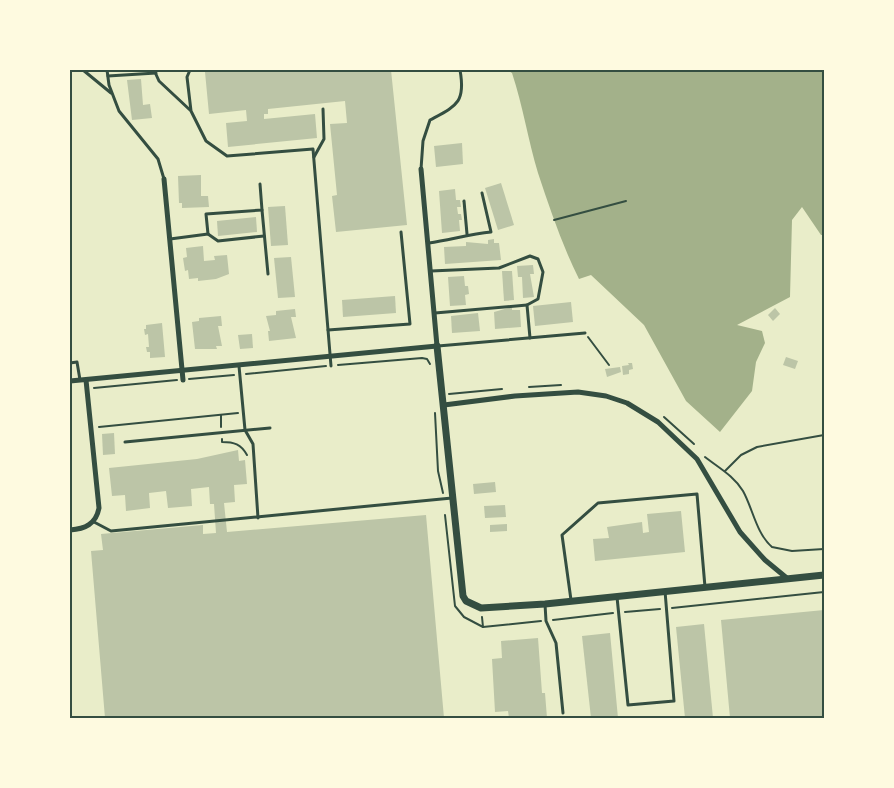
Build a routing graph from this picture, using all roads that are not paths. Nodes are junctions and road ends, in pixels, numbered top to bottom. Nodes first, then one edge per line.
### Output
1 (83, 70) edge
2 (107, 70) edge
3 (190, 70) edge
4 (460, 70) edge
5 (155, 71) edge
6 (108, 76) junction
7 (112, 94) junction
8 (323, 109) dead end
9 (190, 111) junction
10 (313, 157) junction
11 (421, 169) joint
12 (164, 178) joint
13 (260, 184) dead end
14 (482, 193) dead end
15 (464, 201) dead end
16 (262, 210) junction
17 (401, 232) dead end
18 (208, 234) junction
19 (467, 234) junction
20 (264, 236) junction
21 (170, 238) junction
22 (429, 244) junction
23 (431, 272) junction
24 (268, 274) dead end
25 (527, 304) junction
26 (435, 313) junction
27 (328, 330) junction
28 (585, 333) road end
29 (530, 338) junction
30 (438, 346) junction
31 (330, 356) junction
32 (70, 363) edge
33 (239, 366) junction
34 (331, 366) road end
35 (182, 371) junction
36 (83, 380) junction
37 (183, 380) road end
38 (70, 381) edge
39 (444, 405) junction
40 (270, 428) dead end
41 (245, 430) junction
42 (125, 442) dead end
43 (454, 498) junction
44 (258, 518) junction
45 (94, 522) junction
46 (70, 530) edge
47 (824, 575) edge
48 (788, 579) junction
49 (705, 587) junction
50 (665, 591) junction
51 (616, 596) junction
52 (571, 601) junction
53 (545, 604) junction
54 (563, 713) dead end

1 - 7 lane
2 - 6 lane
3 - 9 lane
4 - 11 lane
5 - 6 lane
5 - 9 lane
6 - 7 lane
7 - 12 lane
8 - 10 lane
9 - 10 lane
10 - 27 lane
11 - 22 street
12 - 21 street
13 - 16 lane
14 - 19 lane
15 - 19 lane
16 - 18 lane
16 - 20 lane
17 - 27 lane
18 - 20 lane
18 - 21 lane
19 - 22 lane
20 - 24 lane
21 - 35 street
22 - 23 street
23 - 25 lane
23 - 26 street
25 - 26 lane
25 - 29 lane
26 - 30 street
27 - 31 lane
28 - 29 lane
29 - 30 lane
30 - 31 street
30 - 39 street
31 - 33 street
31 - 34 lane
32 - 36 lane
33 - 35 street
33 - 41 lane
35 - 36 street
35 - 37 street
36 - 38 street
36 - 45 street
39 - 43 street
39 - 48 street
40 - 41 lane
41 - 42 lane
41 - 44 lane
43 - 44 lane
43 - 53 street
44 - 45 lane
45 - 46 street
47 - 48 street
48 - 49 street
49 - 50 street
49 - 52 lane
50 - 51 street
50 - 51 lane
51 - 52 street
52 - 53 street
53 - 54 lane

